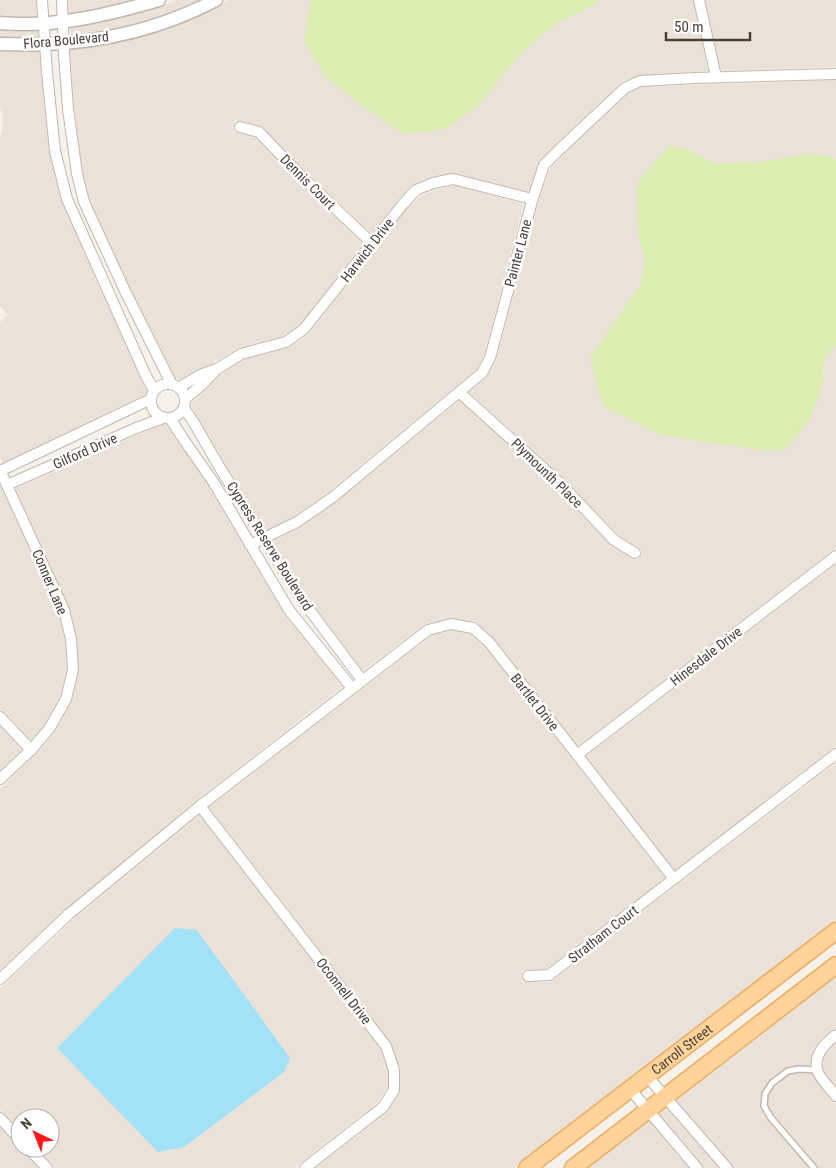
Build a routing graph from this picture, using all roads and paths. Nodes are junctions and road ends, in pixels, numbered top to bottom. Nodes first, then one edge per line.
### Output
1 (42, 0) edge
2 (62, 0) edge
3 (159, 0) edge
4 (216, 0) edge
5 (699, 0) edge
6 (64, 22) junction
7 (0, 23) edge
8 (44, 23) junction
9 (64, 43) junction
10 (0, 44) edge
11 (46, 44) junction
12 (836, 74) edge
13 (716, 77) junction
14 (68, 109) junction
15 (51, 111) junction
16 (240, 127) dead end
17 (532, 199) junction
18 (372, 243) junction
19 (108, 254) junction
20 (93, 258) junction
21 (217, 369) junction
22 (175, 385) junction
23 (460, 392) junction
24 (152, 395) junction
25 (185, 403) junction
26 (167, 418) junction
27 (0, 471) edge
28 (7, 485) junction
29 (264, 539) junction
30 (250, 545) junction
31 (635, 553) dead end
32 (836, 556) edge
33 (362, 680) junction
34 (352, 688) junction
35 (0, 717) edge
36 (31, 750) junction
37 (836, 754) edge
38 (577, 755) junction
39 (0, 780) edge
40 (200, 806) junction
41 (674, 879) junction
42 (836, 931) edge
43 (836, 965) edge
44 (528, 976) dead end
45 (0, 979) edge
46 (836, 1035) edge
47 (816, 1070) junction
48 (647, 1076) junction
49 (630, 1089) junction
50 (665, 1096) junction
51 (836, 1096) edge
52 (647, 1110) junction
53 (0, 1118) edge
54 (10, 1129) edge
55 (38, 1158) edge
56 (47, 1168) edge
57 (304, 1168) edge
58 (527, 1168) edge
59 (573, 1168) edge
60 (697, 1168) edge
61 (727, 1168) edge
62 (814, 1168) edge

1 - 8 street
2 - 6 street
3 - 6 street, Flora Boulevard
4 - 9 street, Flora Boulevard
5 - 13 street
6 - 8 street, Flora Boulevard
6 - 9 street
7 - 8 street, Flora Boulevard
8 - 11 street
9 - 11 street, Flora Boulevard
9 - 14 street
10 - 11 street, Flora Boulevard
11 - 15 street
12 - 13 street, Painter Lane
13 - 17 street, Painter Lane
14 - 15 street
14 - 19 street
15 - 20 street
16 - 18 street, Dennis Court
17 - 18 street, Harwich Drive
17 - 23 street, Painter Lane
18 - 21 street, Harwich Drive
19 - 20 street
19 - 22 street
20 - 24 street
21 - 22 street, Harwich Drive
21 - 25 street, Harwich Drive
22 - 24 street
22 - 25 street
23 - 29 street, Painter Lane
23 - 31 street, Plymounth Place
24 - 26 street
24 - 27 street, Gilford Drive
25 - 26 street
25 - 29 street, Cypress Reserve Boulevard
26 - 28 street, Gilford Drive
26 - 30 street, Cypress Reserve Boulevard
27 - 28 street, Conner Lane
28 - 36 street, Conner Lane
29 - 30 street, Painter Lane
29 - 33 street, Cypress Reserve Boulevard
30 - 34 street, Cypress Reserve Boulevard
32 - 38 street, Hinesdale Drive
33 - 34 street
33 - 38 street, Bartlet Drive
34 - 40 street
35 - 36 street
36 - 39 street, Conner Lane
37 - 41 street
38 - 41 street, Bartlet Drive
40 - 45 street
40 - 57 street, Oconnell Drive
41 - 44 street, Stratham Court
42 - 48 main road, Carroll Street
43 - 50 main road, Carroll Street
46 - 47 street
47 - 51 street
47 - 62 lane
48 - 49 main road, Carroll Street
48 - 50 street
49 - 52 street
49 - 58 main road, Carroll Street
50 - 52 main road, Carroll Street
50 - 61 street
52 - 59 main road, Carroll Street
52 - 60 street
53 - 54 street
55 - 56 street

